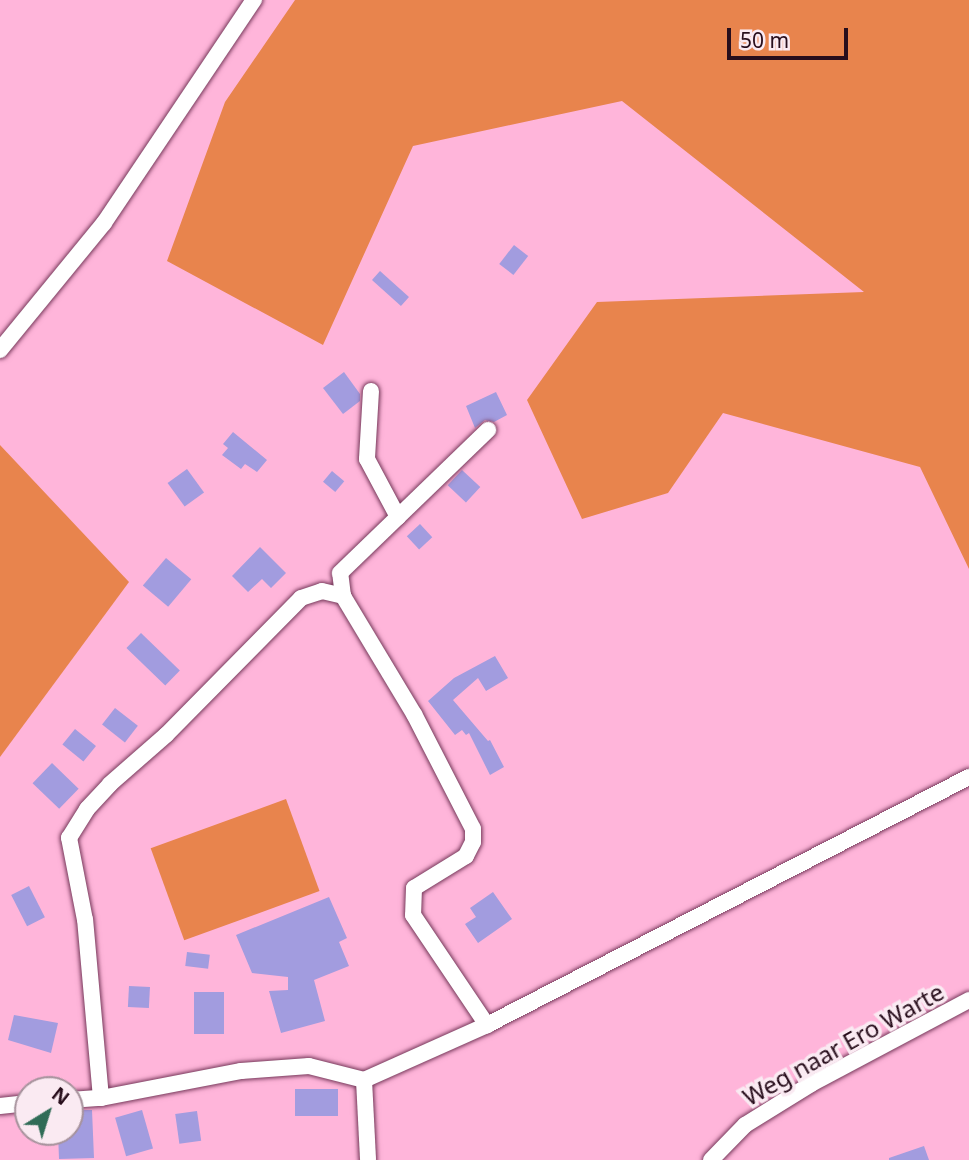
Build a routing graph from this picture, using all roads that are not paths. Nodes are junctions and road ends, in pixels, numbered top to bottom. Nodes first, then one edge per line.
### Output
1 (254, 0) edge
2 (0, 350) edge
3 (371, 391) dead end
4 (488, 430) dead end
5 (398, 517) junction
6 (343, 596) junction
7 (969, 777) edge
8 (969, 1000) edge
9 (487, 1025) junction
10 (364, 1080) junction
11 (101, 1098) junction
12 (84, 1099) edge
13 (368, 1160) edge
14 (712, 1160) edge

1 - 2 street
3 - 5 street
4 - 5 street
5 - 6 street
6 - 9 street
6 - 11 street
7 - 9 street
8 - 14 street, Weg naar Ero Warte
9 - 10 street
10 - 11 street
10 - 13 street
11 - 12 street

